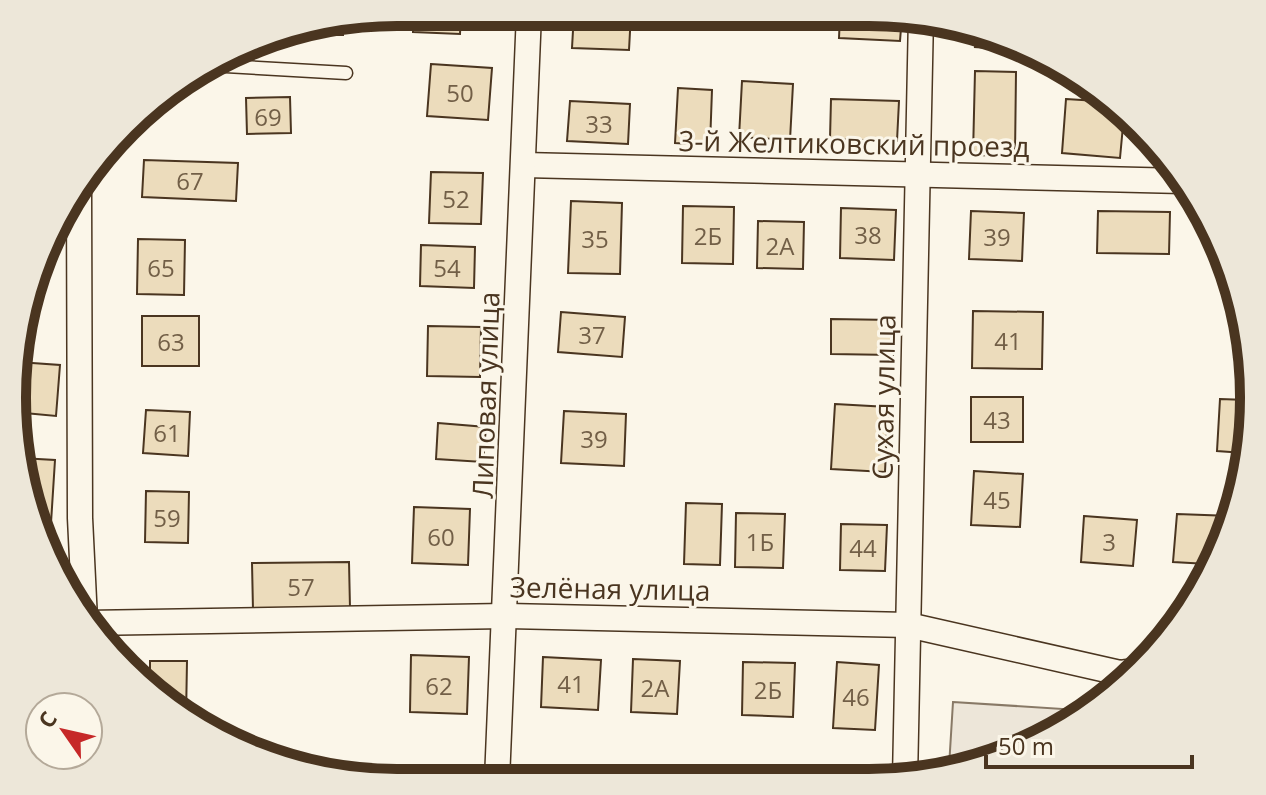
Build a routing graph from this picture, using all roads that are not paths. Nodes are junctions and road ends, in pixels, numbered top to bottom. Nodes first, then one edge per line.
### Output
1 (529, 26) edge
2 (921, 30) edge
3 (229, 66) edge
4 (346, 73) dead end
5 (524, 165) junction
6 (918, 175) junction
7 (1170, 181) edge
8 (79, 207) edge
9 (85, 597) edge
10 (505, 616) junction
11 (101, 622) edge
12 (908, 625) junction
13 (1118, 672) edge
14 (905, 767) edge
15 (498, 769) edge

1 - 5 street, Липовая улица
2 - 6 street, Сухая улица
3 - 4 lane
5 - 6 street, 3-й Желтиковский проезд
5 - 10 street, Липовая улица
6 - 7 street, 3-й Желтиковский проезд
6 - 12 street, Сухая улица
8 - 9 street
10 - 11 street, Зелёная улица
10 - 12 street, Зелёная улица
10 - 15 street, Липовая улица
12 - 13 street, Зелёная улица
12 - 14 street, Сухая улица

